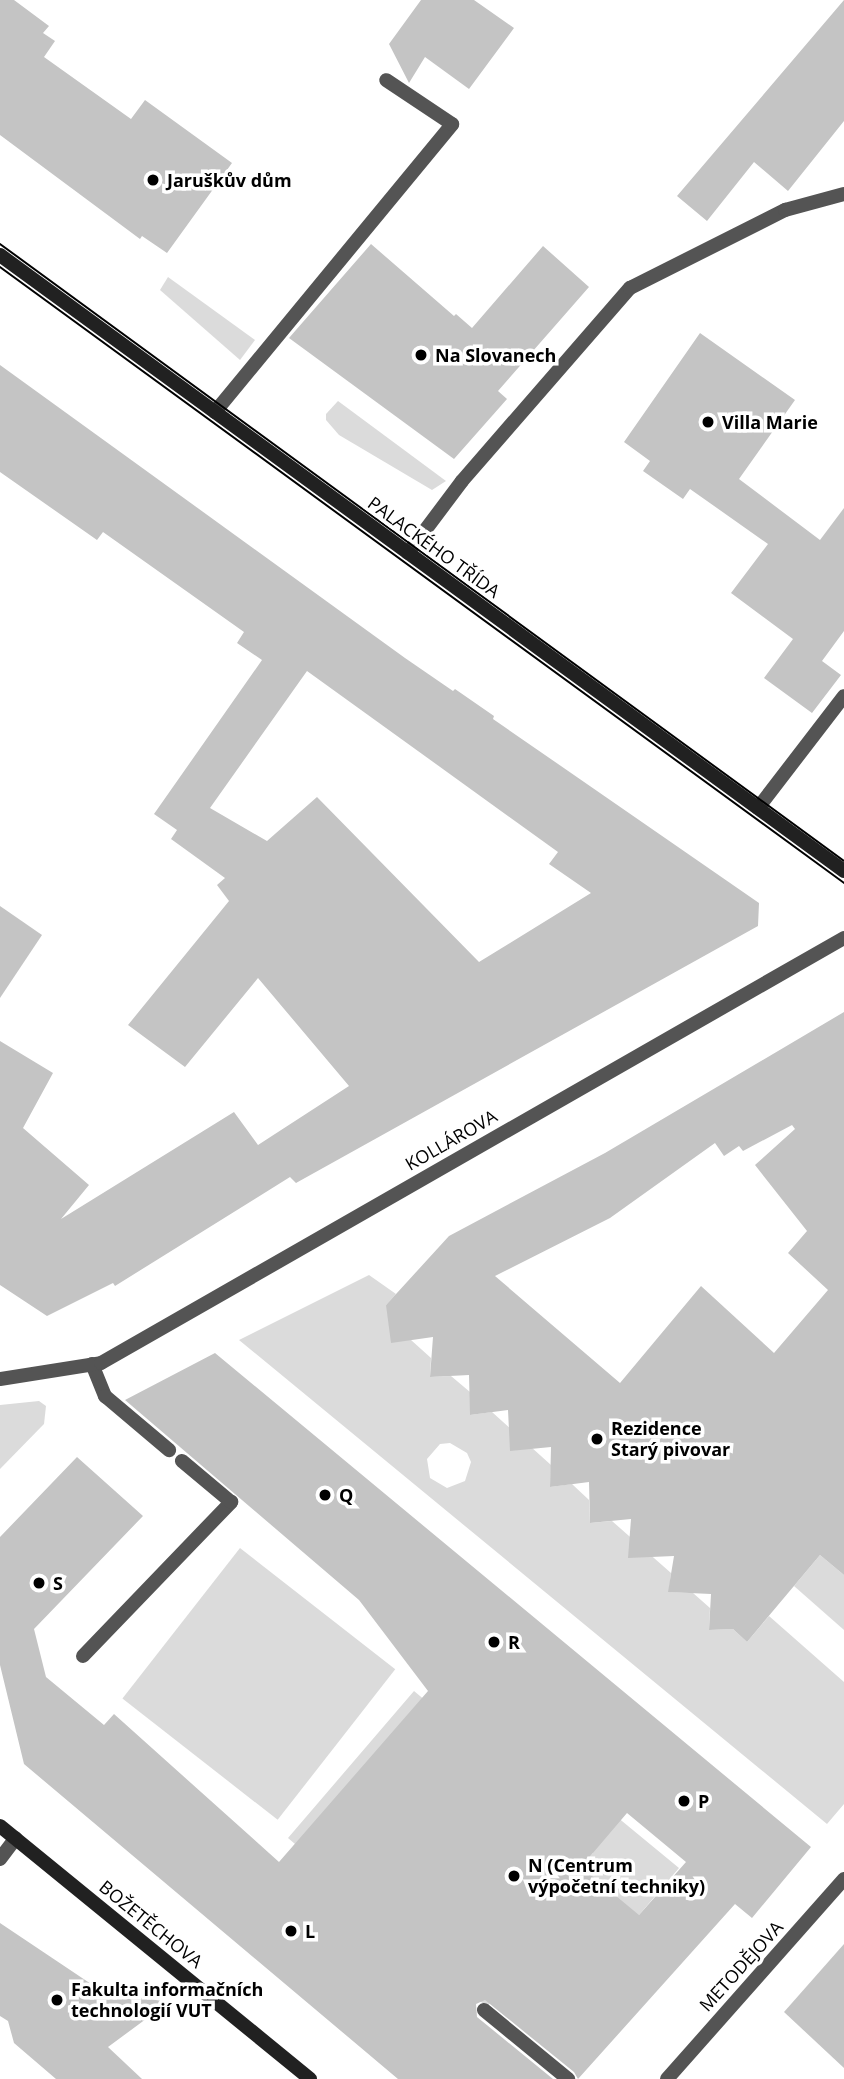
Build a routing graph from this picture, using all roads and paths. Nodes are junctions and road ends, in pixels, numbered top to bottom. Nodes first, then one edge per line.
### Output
1 (386, 79) dead end
2 (844, 194) edge
3 (0, 255) edge
4 (215, 412) junction
5 (408, 553) junction
6 (844, 696) edge
7 (758, 808) junction
8 (844, 871) edge
9 (844, 938) edge
10 (92, 1364) junction
11 (0, 1379) edge
12 (169, 1450) dead end
13 (182, 1461) dead end
14 (83, 1657) dead end
15 (0, 1826) edge
16 (16, 1838) junction
17 (0, 1859) edge
18 (844, 1879) edge
19 (484, 2010) dead end
20 (310, 2079) edge
21 (568, 2079) edge
22 (667, 2079) edge

1 - 4 street
2 - 5 street
3 - 4 street, PALACKÉHO TŘÍDA
4 - 5 street, PALACKÉHO TŘÍDA
5 - 7 street, PALACKÉHO TŘÍDA
6 - 7 street
7 - 8 street, PALACKÉHO TŘÍDA
9 - 10 street, KOLLÁROVA
10 - 11 street, KOLLÁROVA
10 - 12 street
13 - 14 street
15 - 16 street, BOŽETĚCHOVA
16 - 17 street
16 - 20 street, BOŽETĚCHOVA
18 - 22 street, METODĚJOVA
19 - 21 street

